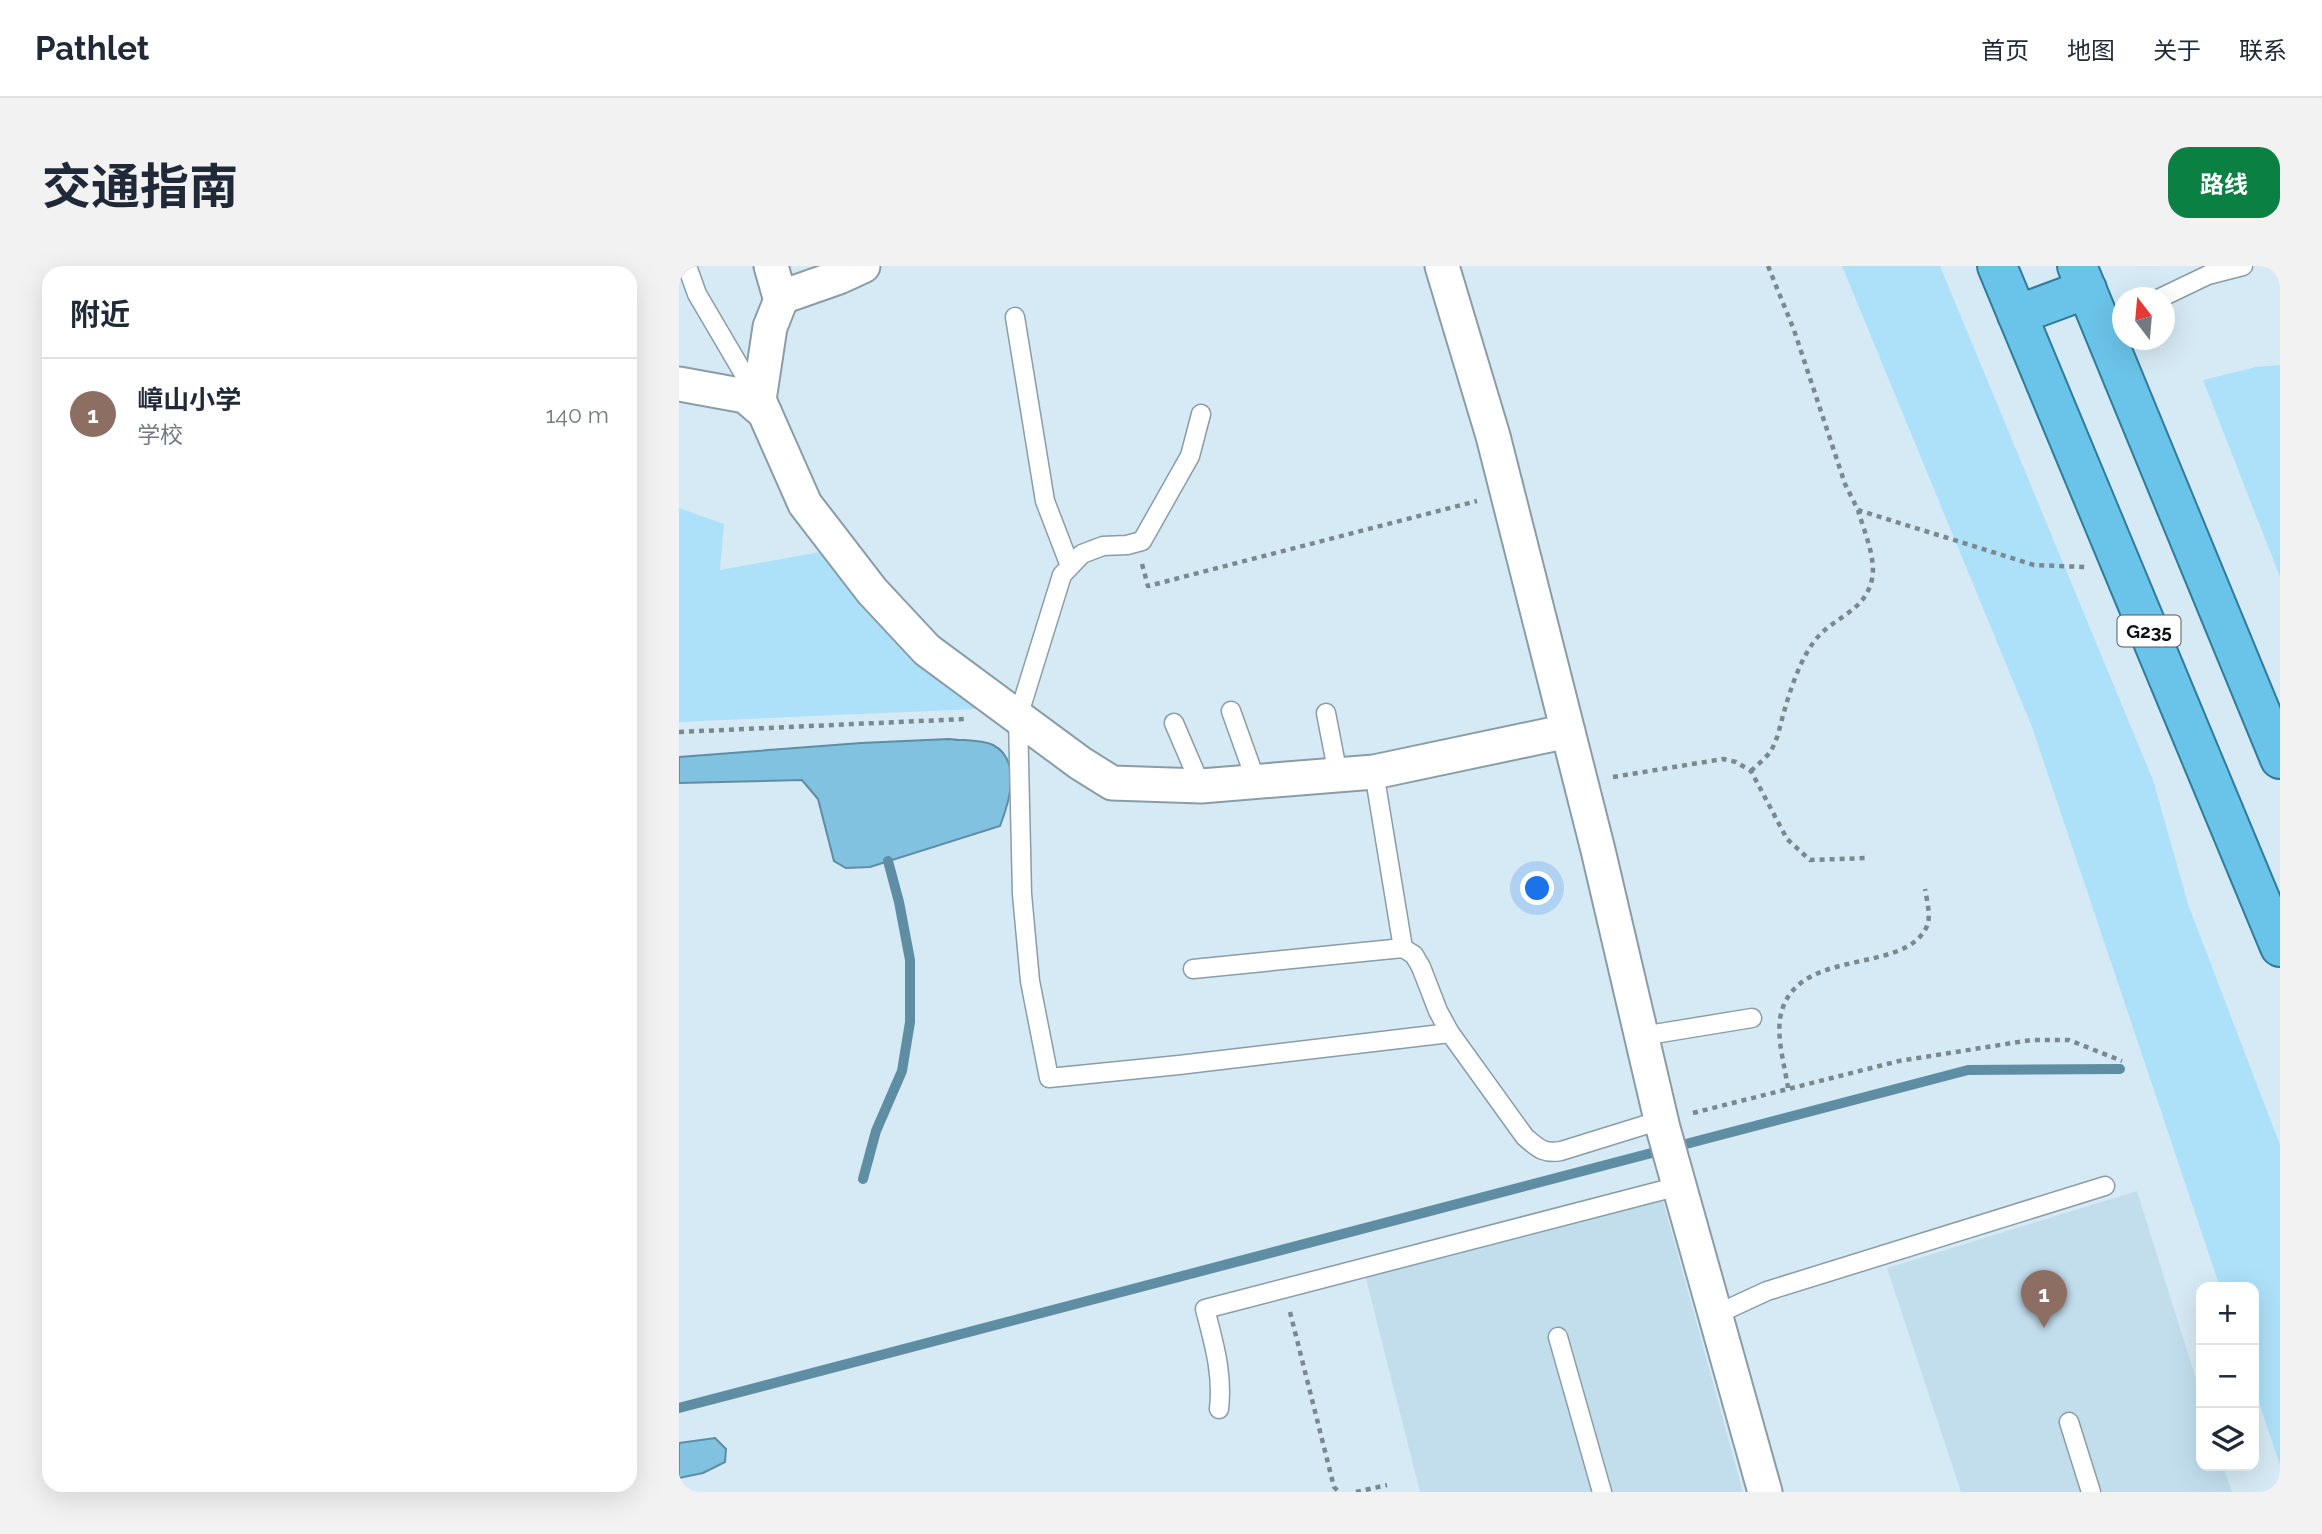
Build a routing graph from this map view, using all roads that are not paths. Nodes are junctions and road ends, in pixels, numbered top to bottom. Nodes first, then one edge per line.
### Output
1 (687, 266) edge
2 (771, 266) edge
3 (863, 266) edge
4 (1442, 266) edge
5 (1997, 266) edge
6 (2243, 266) edge
7 (2195, 273) edge
8 (2082, 278) edge
9 (2175, 287) edge
10 (781, 301) junction
11 (2017, 316) junction
12 (1015, 317) dead end
13 (679, 384) edge
14 (762, 407) junction
15 (1201, 414) dead end
16 (1070, 566) junction
17 (1231, 711) dead end
18 (1326, 713) dead end
19 (1018, 717) junction
20 (1174, 723) dead end
21 (1568, 731) junction
22 (2280, 759) edge
23 (1374, 772) junction
24 (1338, 775) junction
25 (1256, 781) junction
26 (1201, 786) junction
27 (2280, 947) edge
28 (1403, 948) junction
29 (1193, 969) dead end
30 (1752, 1018) dead end
31 (1450, 1033) junction
32 (1642, 1036) junction
33 (1662, 1124) junction
34 (1677, 1181) junction
35 (2105, 1186) dead end
36 (1715, 1315) junction
37 (1558, 1337) dead end
38 (1219, 1409) dead end
39 (2070, 1422) dead end
40 (1602, 1492) edge
41 (1765, 1492) edge
42 (2091, 1492) edge

1 - 14 lane
2 - 10 street
3 - 10 street
4 - 21 street
5 - 11 highway, G235
6 - 7 lane
7 - 9 lane
8 - 11 highway
8 - 22 highway
10 - 14 street
11 - 27 highway, G235
12 - 16 lane
13 - 14 street
14 - 19 street
15 - 16 lane
16 - 19 lane
17 - 25 lane
18 - 24 lane
19 - 26 street
19 - 31 lane
20 - 26 lane
21 - 23 street
21 - 32 street
23 - 24 street
23 - 28 lane
24 - 25 street
25 - 26 street
28 - 29 lane
28 - 31 lane
30 - 32 lane
31 - 33 lane
32 - 33 street
33 - 34 street
34 - 36 street
34 - 38 lane
35 - 36 lane
36 - 41 street
37 - 40 lane
39 - 42 lane

